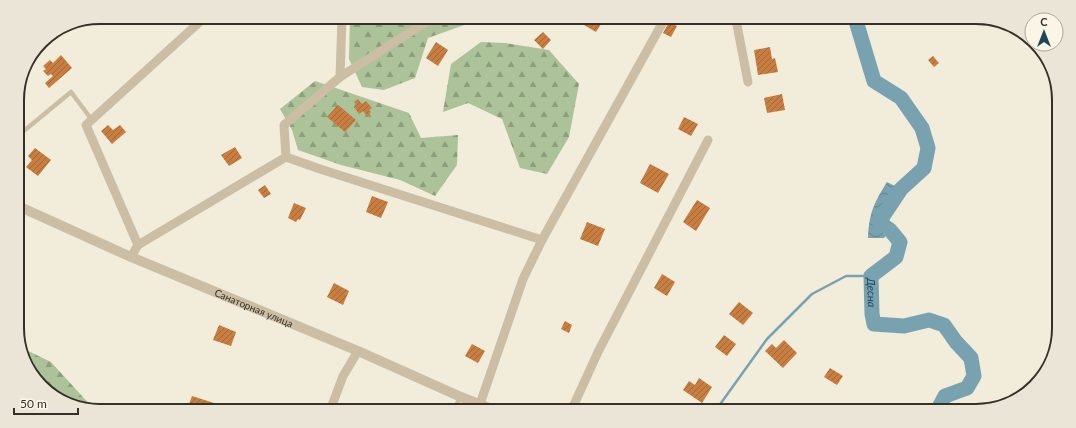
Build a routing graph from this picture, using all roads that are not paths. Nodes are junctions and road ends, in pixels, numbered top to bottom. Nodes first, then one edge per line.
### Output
1 (197, 24) edge
2 (342, 24) edge
3 (423, 24) edge
4 (662, 24) edge
5 (737, 24) edge
6 (340, 77) junction
7 (748, 82) dead end
8 (92, 120) junction
9 (25, 130) dead end
10 (708, 140) dead end
11 (286, 157) junction
12 (24, 209) edge
13 (542, 240) junction
14 (138, 245) junction
15 (132, 257) junction
16 (358, 351) junction
17 (460, 397) junction
18 (332, 404) edge
19 (457, 404) edge
20 (480, 404) joint
21 (574, 404) edge

1 - 8 street
2 - 6 street
3 - 6 street
4 - 13 street
5 - 7 street
6 - 11 street
8 - 9 lane
8 - 14 street
10 - 21 street
11 - 13 street
11 - 14 street
12 - 15 street, Санаторная улица
13 - 20 street
14 - 15 street
15 - 16 street, Санаторная улица
16 - 17 street, Санаторная улица
16 - 18 street
17 - 19 lane
17 - 20 street, Санаторная улица

